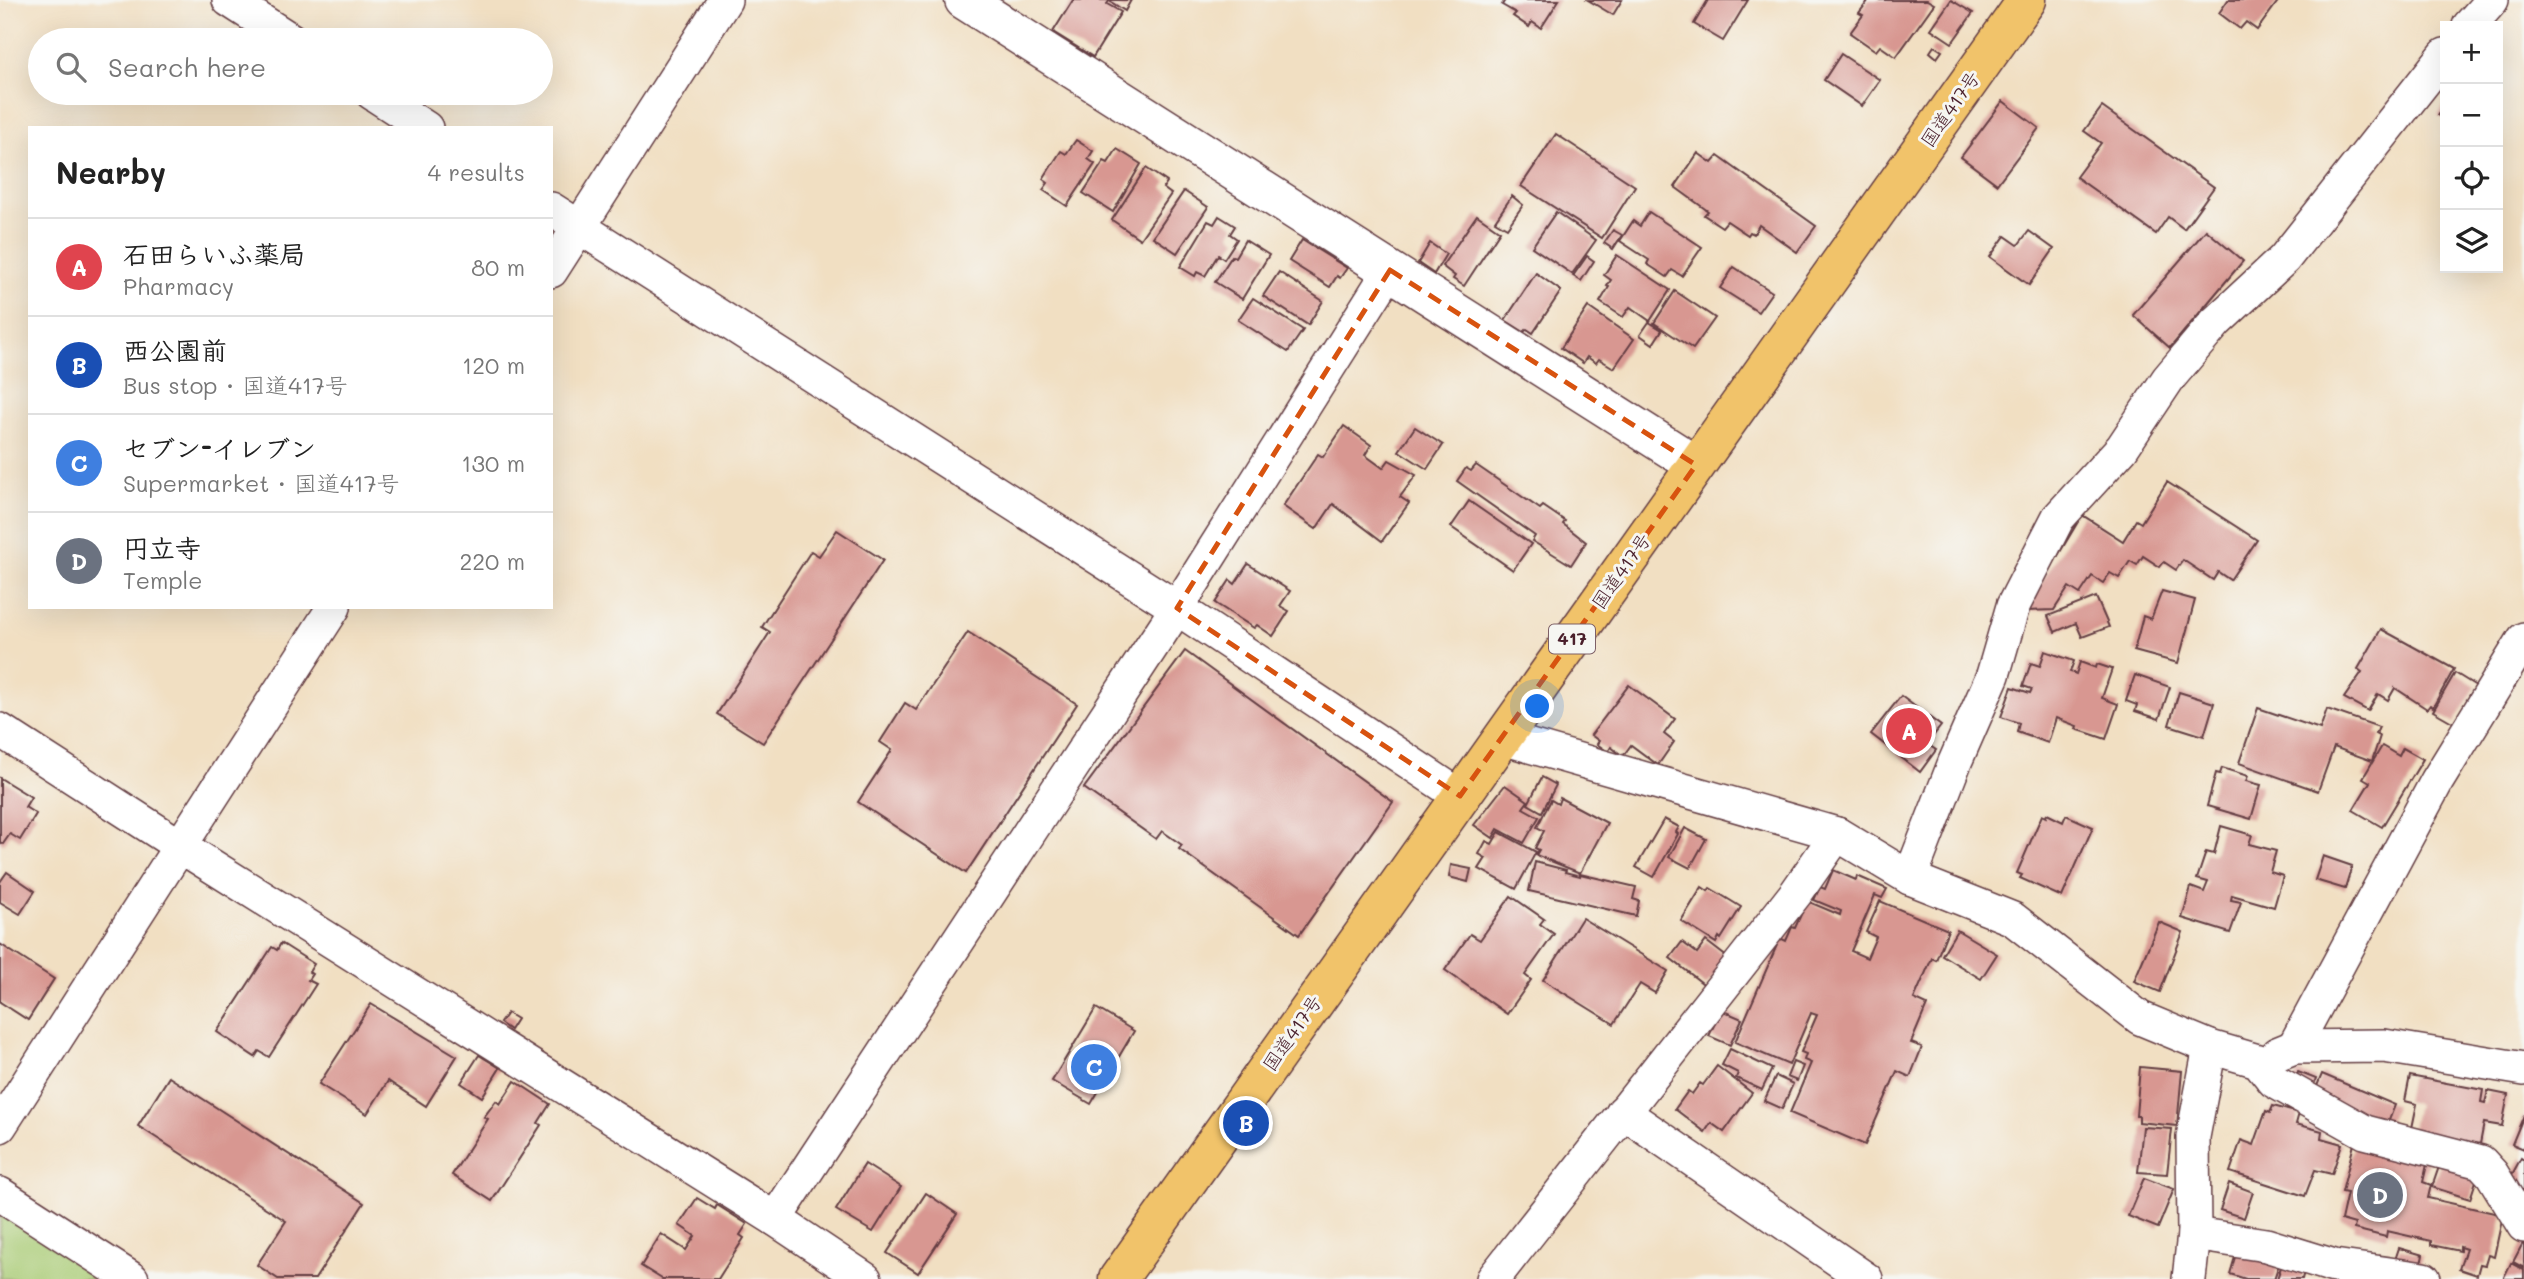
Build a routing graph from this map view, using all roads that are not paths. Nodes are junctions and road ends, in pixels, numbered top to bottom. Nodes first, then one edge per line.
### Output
1 (229, 0) edge
2 (725, 0) edge
3 (964, 0) edge
4 (2027, 0) edge
5 (2492, 0) edge
6 (2473, 21) edge
7 (272, 28) edge
8 (2440, 61) edge
9 (391, 105) edge
10 (423, 126) edge
11 (553, 210) edge
12 (579, 228) junction
13 (553, 268) edge
14 (1390, 270) junction
15 (1696, 465) junction
16 (1177, 608) junction
17 (333, 609) edge
18 (2524, 639) edge
19 (0, 730) edge
20 (1502, 738) junction
21 (1460, 796) junction
22 (1837, 834) junction
23 (180, 846) junction
24 (1910, 878) junction
25 (2210, 1047) junction
26 (2294, 1047) junction
27 (2258, 1061) junction
28 (2524, 1069) edge
29 (1623, 1112) junction
30 (0, 1126) edge
31 (0, 1194) edge
32 (775, 1219) junction
33 (2524, 1226) edge
34 (2194, 1234) junction
35 (132, 1279) edge
36 (865, 1279) edge
37 (1118, 1279) edge
38 (1493, 1279) edge
39 (1866, 1279) edge
40 (2189, 1279) edge
41 (2424, 1279) edge

1 - 7 street
2 - 12 street
3 - 14 street
4 - 15 highway, 国道417号 / 417
5 - 6 street
8 - 24 street
9 - 10 street
11 - 12 street
12 - 13 street
12 - 16 street
14 - 15 street
14 - 16 street
15 - 20 highway, 国道417号 / 417
16 - 21 street
16 - 32 street
17 - 23 street
18 - 26 street
19 - 23 street
20 - 21 highway, 国道417号 / 417
20 - 22 street
21 - 37 highway, 国道417号 / 417
22 - 24 street
22 - 29 street
23 - 30 street
23 - 32 street
24 - 25 street
25 - 27 street
25 - 34 street
26 - 27 street
26 - 28 street
27 - 33 street
29 - 38 street
29 - 39 street
31 - 35 street
32 - 36 street
34 - 40 street
34 - 41 street

